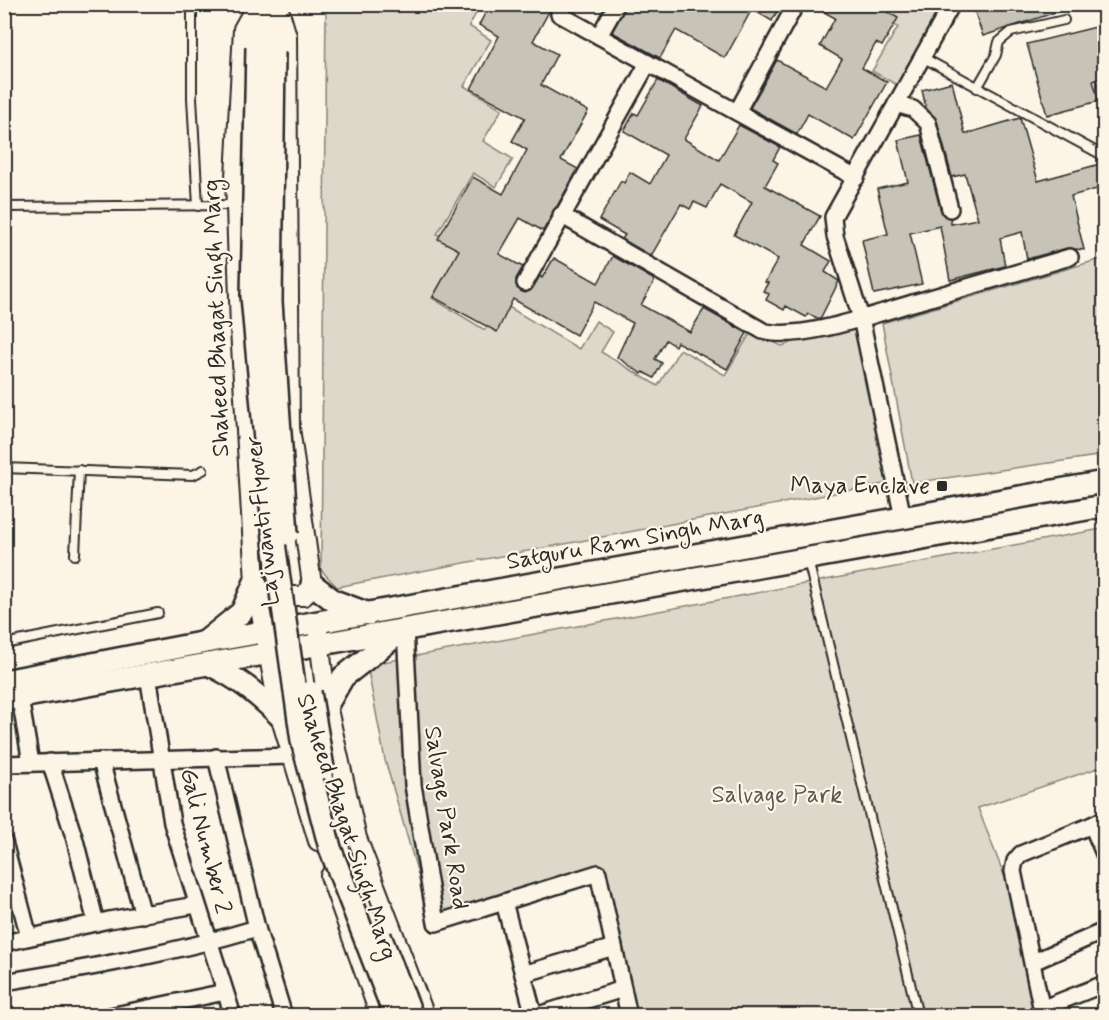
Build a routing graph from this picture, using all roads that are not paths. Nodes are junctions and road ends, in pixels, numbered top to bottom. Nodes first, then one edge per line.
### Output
1 (192, 4) edge
2 (617, 4) edge
3 (796, 4) edge
4 (952, 4) edge
5 (266, 5) edge
6 (559, 14) dead end
7 (1064, 20) dead end
8 (599, 36) junction
9 (266, 49) junction
10 (922, 57) junction
11 (648, 63) junction
12 (978, 88) junction
13 (896, 104) junction
14 (737, 112) junction
15 (1104, 156) edge
16 (856, 178) junction
17 (198, 206) junction
18 (236, 206) junction
19 (4, 207) edge
20 (950, 209) dead end
21 (561, 215) junction
22 (1070, 257) dead end
23 (525, 283) dead end
24 (861, 318) junction
25 (4, 468) edge
26 (79, 470) junction
27 (203, 470) dead end
28 (1104, 482) edge
29 (1104, 508) edge
30 (903, 518) junction
31 (75, 555) dead end
32 (808, 558) junction
33 (255, 582) junction
34 (312, 584) junction
35 (158, 613) dead end
36 (370, 614) junction
37 (405, 629) junction
38 (262, 632) junction
39 (318, 634) junction
40 (206, 642) junction
41 (4, 644) edge
42 (267, 653) junction
43 (208, 664) junction
44 (148, 675) junction
45 (4, 681) edge
46 (12, 699) edge
47 (327, 705) junction
48 (280, 716) junction
49 (216, 756) junction
50 (292, 756) junction
51 (161, 760) junction
52 (101, 761) junction
53 (50, 762) junction
54 (31, 763) junction
55 (4, 764) edge
56 (1098, 822) edge
57 (357, 838) junction
58 (4, 842) edge
59 (321, 851) junction
60 (1104, 854) edge
61 (504, 902) junction
62 (196, 905) junction
63 (143, 915) junction
64 (96, 923) junction
65 (257, 928) junction
66 (1104, 931) edge
67 (29, 937) junction
68 (4, 943) edge
69 (208, 943) junction
70 (614, 947) junction
71 (1033, 962) junction
72 (523, 974) junction
73 (4, 982) edge
74 (1104, 984) edge
75 (623, 989) junction
76 (225, 992) junction
77 (4, 1011) edge
78 (1042, 1012) edge
79 (6, 1016) edge
80 (110, 1016) edge
81 (233, 1016) edge
82 (284, 1016) edge
83 (380, 1016) edge
84 (395, 1016) edge
85 (412, 1016) edge
86 (425, 1016) edge
87 (535, 1016) edge
88 (629, 1016) edge
89 (918, 1016) edge

1 - 17 lane
2 - 8 street
3 - 14 street
4 - 10 street
5 - 9 main road, Lajwanti Flyover
5 - 18 street, Shaheed Bhagat Singh Marg
5 - 34 street
6 - 8 street
7 - 12 lane
8 - 11 street
9 - 84 main road, Lajwanti Flyover, bridge
9 - 85 main road, Lajwanti Flyover, bridge
10 - 12 lane
10 - 13 street
11 - 14 street
11 - 21 street
12 - 15 lane
13 - 16 street
13 - 20 street
14 - 16 street
16 - 24 street
17 - 18 lane
17 - 19 lane
18 - 33 street, Shaheed Bhagat Singh Marg
21 - 23 street
21 - 24 street
22 - 24 street
24 - 30 street
25 - 26 lane
26 - 27 lane
26 - 31 lane
28 - 30 main road, Satguru Ram Singh Marg
29 - 32 main road, Satguru Ram Singh Marg
30 - 36 main road, Satguru Ram Singh Marg
32 - 37 main road, Satguru Ram Singh Marg
32 - 89 lane
33 - 34 street
33 - 38 street, Shaheed Bhagat Singh Marg
33 - 40 main road
34 - 36 main road
34 - 39 main road
35 - 41 lane
36 - 39 main road, Satguru Ram Singh Marg
37 - 39 main road, Satguru Ram Singh Marg
37 - 47 main road
37 - 61 street, Salvage Park Road
38 - 39 main road
38 - 40 main road
38 - 42 street, Shaheed Bhagat Singh Marg
39 - 42 main road
39 - 47 street
40 - 45 main road
42 - 43 main road
42 - 48 street, Shaheed Bhagat Singh Marg
43 - 44 main road
43 - 48 main road
44 - 46 main road
44 - 51 street, Gali Number 2
46 - 54 street
47 - 57 street
48 - 50 street, Shaheed Bhagat Singh Marg
49 - 50 street
49 - 51 street
49 - 65 street
50 - 59 street, Shaheed Bhagat Singh Marg
51 - 52 street
51 - 62 street, Gali Number 2
52 - 53 street
52 - 63 street
53 - 54 street
53 - 64 street
54 - 55 street
56 - 60 street
56 - 71 street
57 - 59 street
57 - 86 street
58 - 67 street
59 - 83 street, Shaheed Bhagat Singh Marg
61 - 70 street, Salvage Park Road
61 - 72 street
62 - 63 street
62 - 69 street, Gali Number 2
63 - 64 street
64 - 67 street
65 - 69 street
65 - 82 street
66 - 71 street
67 - 68 street
69 - 73 street
69 - 76 street, Gali Number 2
70 - 72 street
70 - 75 street, Salvage Park Road
71 - 78 street
72 - 87 street
74 - 78 street
75 - 87 street
75 - 88 street, Salvage Park Road
76 - 80 street
76 - 81 street, Gali Number 2
77 - 79 street

